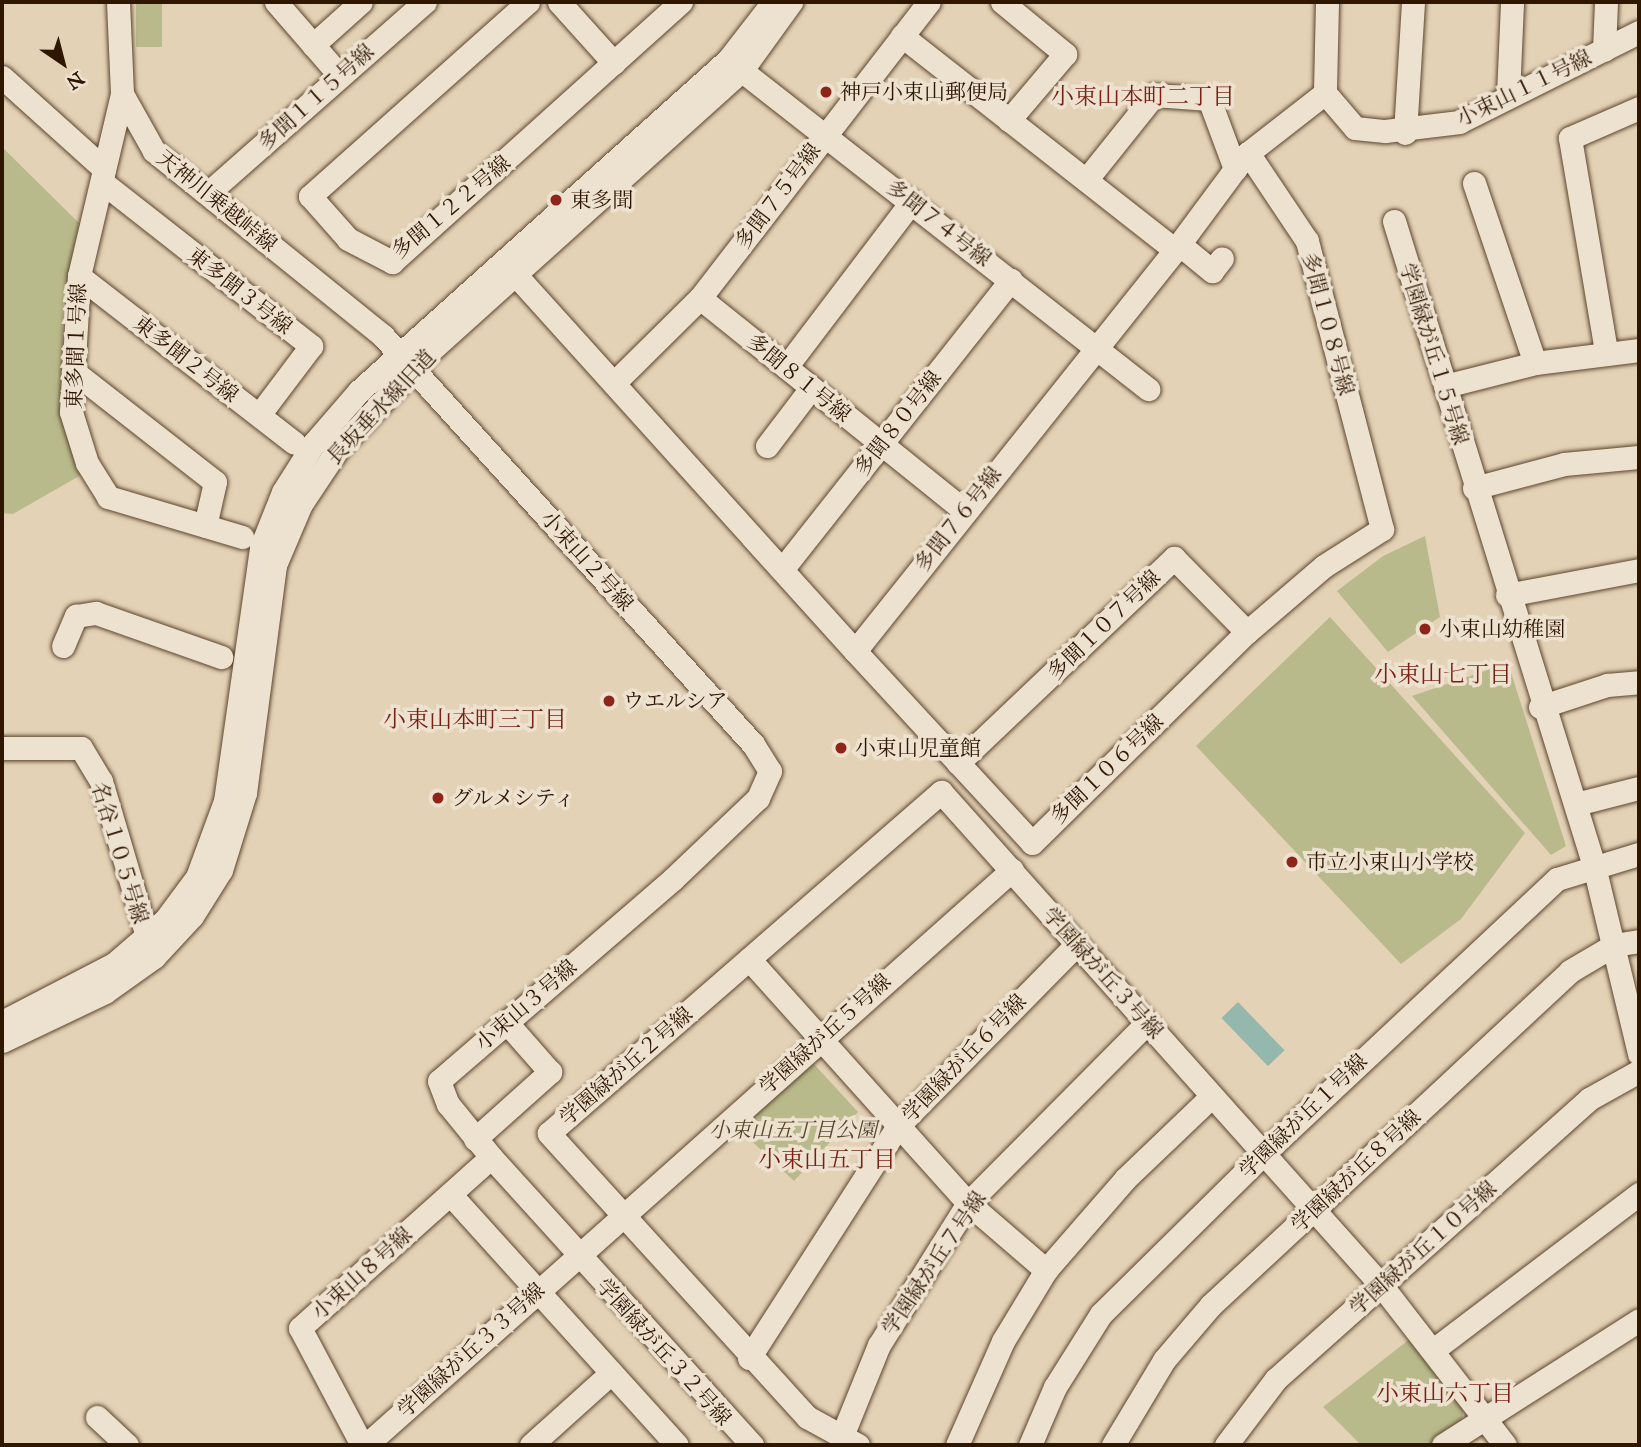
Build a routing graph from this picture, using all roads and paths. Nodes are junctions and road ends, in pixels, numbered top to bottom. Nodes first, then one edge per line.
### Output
1 (118, 2) edge
2 (276, 2) edge
3 (361, 2) edge
4 (425, 2) edge
5 (528, 2) edge
6 (559, 2) edge
7 (681, 2) edge
8 (773, 2) edge
9 (791, 2) edge
10 (929, 2) edge
11 (1002, 2) edge
12 (1327, 2) edge
13 (1413, 2) edge
14 (1512, 2) edge
15 (1606, 2) edge
16 (1639, 32) edge
17 (902, 36) junction
18 (313, 45) junction
19 (1604, 50) junction
20 (614, 63) junction
21 (735, 65) junction
22 (340, 76) junction
23 (2, 77) edge
24 (1325, 93) junction
25 (122, 94) junction
26 (1508, 95) junction
27 (1639, 108) edge
28 (1009, 120) junction
29 (1405, 133) junction
30 (826, 134) junction
31 (1242, 161) junction
32 (103, 176) junction
33 (1086, 180) junction
34 (1474, 183) dead end
35 (208, 193) junction
36 (912, 201) junction
37 (1394, 221) dead end
38 (1177, 247) junction
39 (1222, 258) dead end
40 (509, 269) junction
41 (79, 276) junction
42 (1011, 280) junction
43 (700, 298) junction
44 (1096, 347) junction
45 (1639, 350) edge
46 (1606, 351) junction
47 (407, 362) junction
48 (1535, 363) junction
49 (786, 368) junction
50 (73, 371) junction
51 (616, 381) junction
52 (1445, 386) junction
53 (811, 388) junction
54 (1148, 389) dead end
55 (259, 415) junction
56 (294, 443) dead end
57 (881, 444) junction
58 (767, 446) dead end
59 (1639, 457) edge
60 (1474, 488) junction
61 (964, 510) junction
62 (205, 526) junction
63 (1382, 529) joint
64 (242, 537) dead end
65 (784, 567) junction
66 (1639, 570) edge
67 (1507, 595) junction
68 (1247, 632) junction
69 (63, 646) dead end
70 (855, 651) junction
71 (221, 657) dead end
72 (1639, 682) edge
73 (1541, 707) junction
74 (2, 748) edge
75 (958, 763) junction
76 (770, 771) joint
77 (1639, 788) edge
78 (941, 792) joint
79 (1576, 804) junction
80 (1639, 854) edge
81 (1594, 866) junction
82 (1012, 870) junction
83 (1639, 941) edge
84 (1077, 943) junction
85 (1614, 945) junction
86 (150, 948) junction
87 (749, 959) junction
88 (2, 1022) edge
89 (506, 1022) junction
90 (1147, 1023) junction
91 (820, 1037) junction
92 (2, 1041) edge
93 (1639, 1054) edge
94 (1639, 1071) edge
95 (1212, 1096) junction
96 (898, 1126) junction
97 (475, 1139) junction
98 (1263, 1154) junction
99 (491, 1157) junction
100 (450, 1194) junction
101 (1639, 1194) edge
102 (968, 1203) junction
103 (1315, 1211) junction
104 (622, 1217) junction
105 (578, 1256) junction
106 (1046, 1270) junction
107 (1381, 1284) junction
108 (536, 1292) junction
109 (1639, 1320) edge
110 (1436, 1348) junction
111 (749, 1358) junction
112 (611, 1373) junction
113 (1483, 1415) junction
114 (97, 1417) dead end
115 (850, 1441) edge
116 (127, 1445) edge
117 (364, 1445) edge
118 (531, 1445) edge
119 (677, 1445) edge
120 (752, 1445) edge
121 (957, 1445) edge
122 (1030, 1445) edge
123 (1113, 1445) edge
124 (1226, 1445) edge
125 (1443, 1445) edge
126 (1505, 1445) edge

1 - 25 street, 天神川乗越峠線
2 - 18 street
3 - 18 street
4 - 22 street, 多聞１１５号線
5 - 20 street, 多聞１２２号線
6 - 20 street
7 - 20 street, 多聞１２２号線
8 - 21 street, 長坂垂水線旧道
9 - 21 street, 長坂垂水線旧道
10 - 17 street, 多聞７５号線
11 - 28 street
12 - 24 street
13 - 29 street
14 - 26 street
15 - 19 street
16 - 19 street, 小束山１１号線
17 - 28 street
17 - 30 street, 多聞７５号線
18 - 22 street
19 - 26 street, 小束山１１号線
21 - 30 street, 多聞７４号線
21 - 40 street, 長坂垂水線旧道
22 - 35 street, 多聞１１５号線
23 - 32 street
24 - 29 street, 小束山１１号線
24 - 31 street, 多聞７６号線
25 - 32 street, 東多聞１号線
25 - 35 street, 天神川乗越峠線
26 - 29 street, 小束山１１号線
27 - 46 street
28 - 33 street
30 - 36 street, 多聞７４号線
30 - 43 street, 多聞７５号線
31 - 33 street, 多聞１０８号線
31 - 38 street, 多聞７６号線
31 - 63 street, 多聞１０８号線
32 - 41 street, 東多聞１号線
32 - 55 street, 東多聞３号線
33 - 38 street
34 - 48 street
35 - 47 street, 天神川乗越峠線
36 - 42 street, 多聞７４号線
36 - 49 street
37 - 52 street, 学園緑が丘１５号線
38 - 39 street
38 - 44 street, 多聞７６号線
40 - 47 street, 長坂垂水線旧道
40 - 51 street
41 - 50 street, 東多聞１号線
41 - 55 street, 東多聞２号線
42 - 44 street, 多聞７４号線
42 - 57 street, 多聞８０号線
43 - 49 street, 多聞８１号線
43 - 51 street, 多聞７５号線
44 - 54 street, 多聞７４号線
44 - 61 street, 多聞７６号線
45 - 46 street
46 - 48 street
47 - 76 street, 小束山２号線
47 - 86 street, 長坂垂水線旧道
48 - 52 street
49 - 53 street, 多聞８１号線
50 - 62 street
50 - 62 street, 東多聞１号線
51 - 65 street
52 - 60 street, 学園緑が丘１５号線
53 - 57 street, 多聞８１号線
53 - 58 street
55 - 56 street, 東多聞２号線
57 - 61 street, 多聞８１号線
57 - 65 street, 多聞８０号線
59 - 60 street
60 - 67 street, 学園緑が丘１５号線
61 - 70 street, 多聞７６号線
62 - 64 street, 東多聞１号線
63 - 68 street, 多聞１０６号線
65 - 70 street
66 - 67 street
67 - 73 street, 学園緑が丘１５号線
68 - 75 street, 多聞１０７号線
68 - 75 street, 多聞１０６号線
69 - 71 street
70 - 75 street, 多聞１０６号線
72 - 73 street
73 - 79 street, 学園緑が丘１５号線
74 - 86 street, 名谷１０５号線
76 - 89 street, 小束山３号線
77 - 79 street
78 - 82 street, 学園緑が丘３号線
78 - 87 street, 学園緑が丘２号線
79 - 81 street, 学園緑が丘１５号線
80 - 81 street, 学園緑が丘１号線
81 - 85 street, 学園緑が丘１５号線
81 - 98 street, 学園緑が丘１号線
82 - 84 street, 学園緑が丘３号線
82 - 91 street, 学園緑が丘５号線
83 - 85 street, 学園緑が丘８号線
84 - 90 street, 学園緑が丘３号線
84 - 96 street, 学園緑が丘６号線
85 - 93 street, 学園緑が丘１５号線
85 - 103 street, 学園緑が丘８号線
86 - 88 street, 長坂垂水線旧道
86 - 92 street, 長坂垂水線旧道
87 - 91 street
87 - 104 street, 学園緑が丘２号線
89 - 97 street, 小束山３号線
89 - 97 street
90 - 95 street, 学園緑が丘３号線
90 - 102 street, 学園緑が丘７号線
91 - 96 street
91 - 104 street, 学園緑が丘５号線
94 - 107 street, 学園緑が丘１０号線
95 - 98 street, 学園緑が丘３号線
95 - 106 street
96 - 102 street
96 - 111 street, 学園緑が丘６号線
97 - 99 street, 小束山３号線
98 - 103 street, 学園緑が丘３号線
98 - 122 street, 学園緑が丘１号線
99 - 100 street, 小束山８号線
99 - 105 street, 小束山３号線
100 - 108 street
100 - 117 street, 小束山８号線
101 - 110 street
102 - 106 street
102 - 115 street, 学園緑が丘７号線
103 - 107 street, 学園緑が丘３号線
103 - 123 street, 学園緑が丘８号線
104 - 105 street, 学園緑が丘５号線
104 - 111 street, 学園緑が丘２号線
105 - 108 street, 学園緑が丘３３号線
105 - 120 street, 学園緑が丘３２号線
106 - 121 street
107 - 110 street, 学園緑が丘３号線
107 - 124 street, 学園緑が丘１０号線
108 - 112 street
108 - 117 street, 学園緑が丘３３号線
109 - 113 street
110 - 113 street, 学園緑が丘３号線
111 - 115 street, 学園緑が丘２号線
112 - 118 street
112 - 119 street
113 - 125 street
113 - 126 street, 学園緑が丘３号線
114 - 116 street

